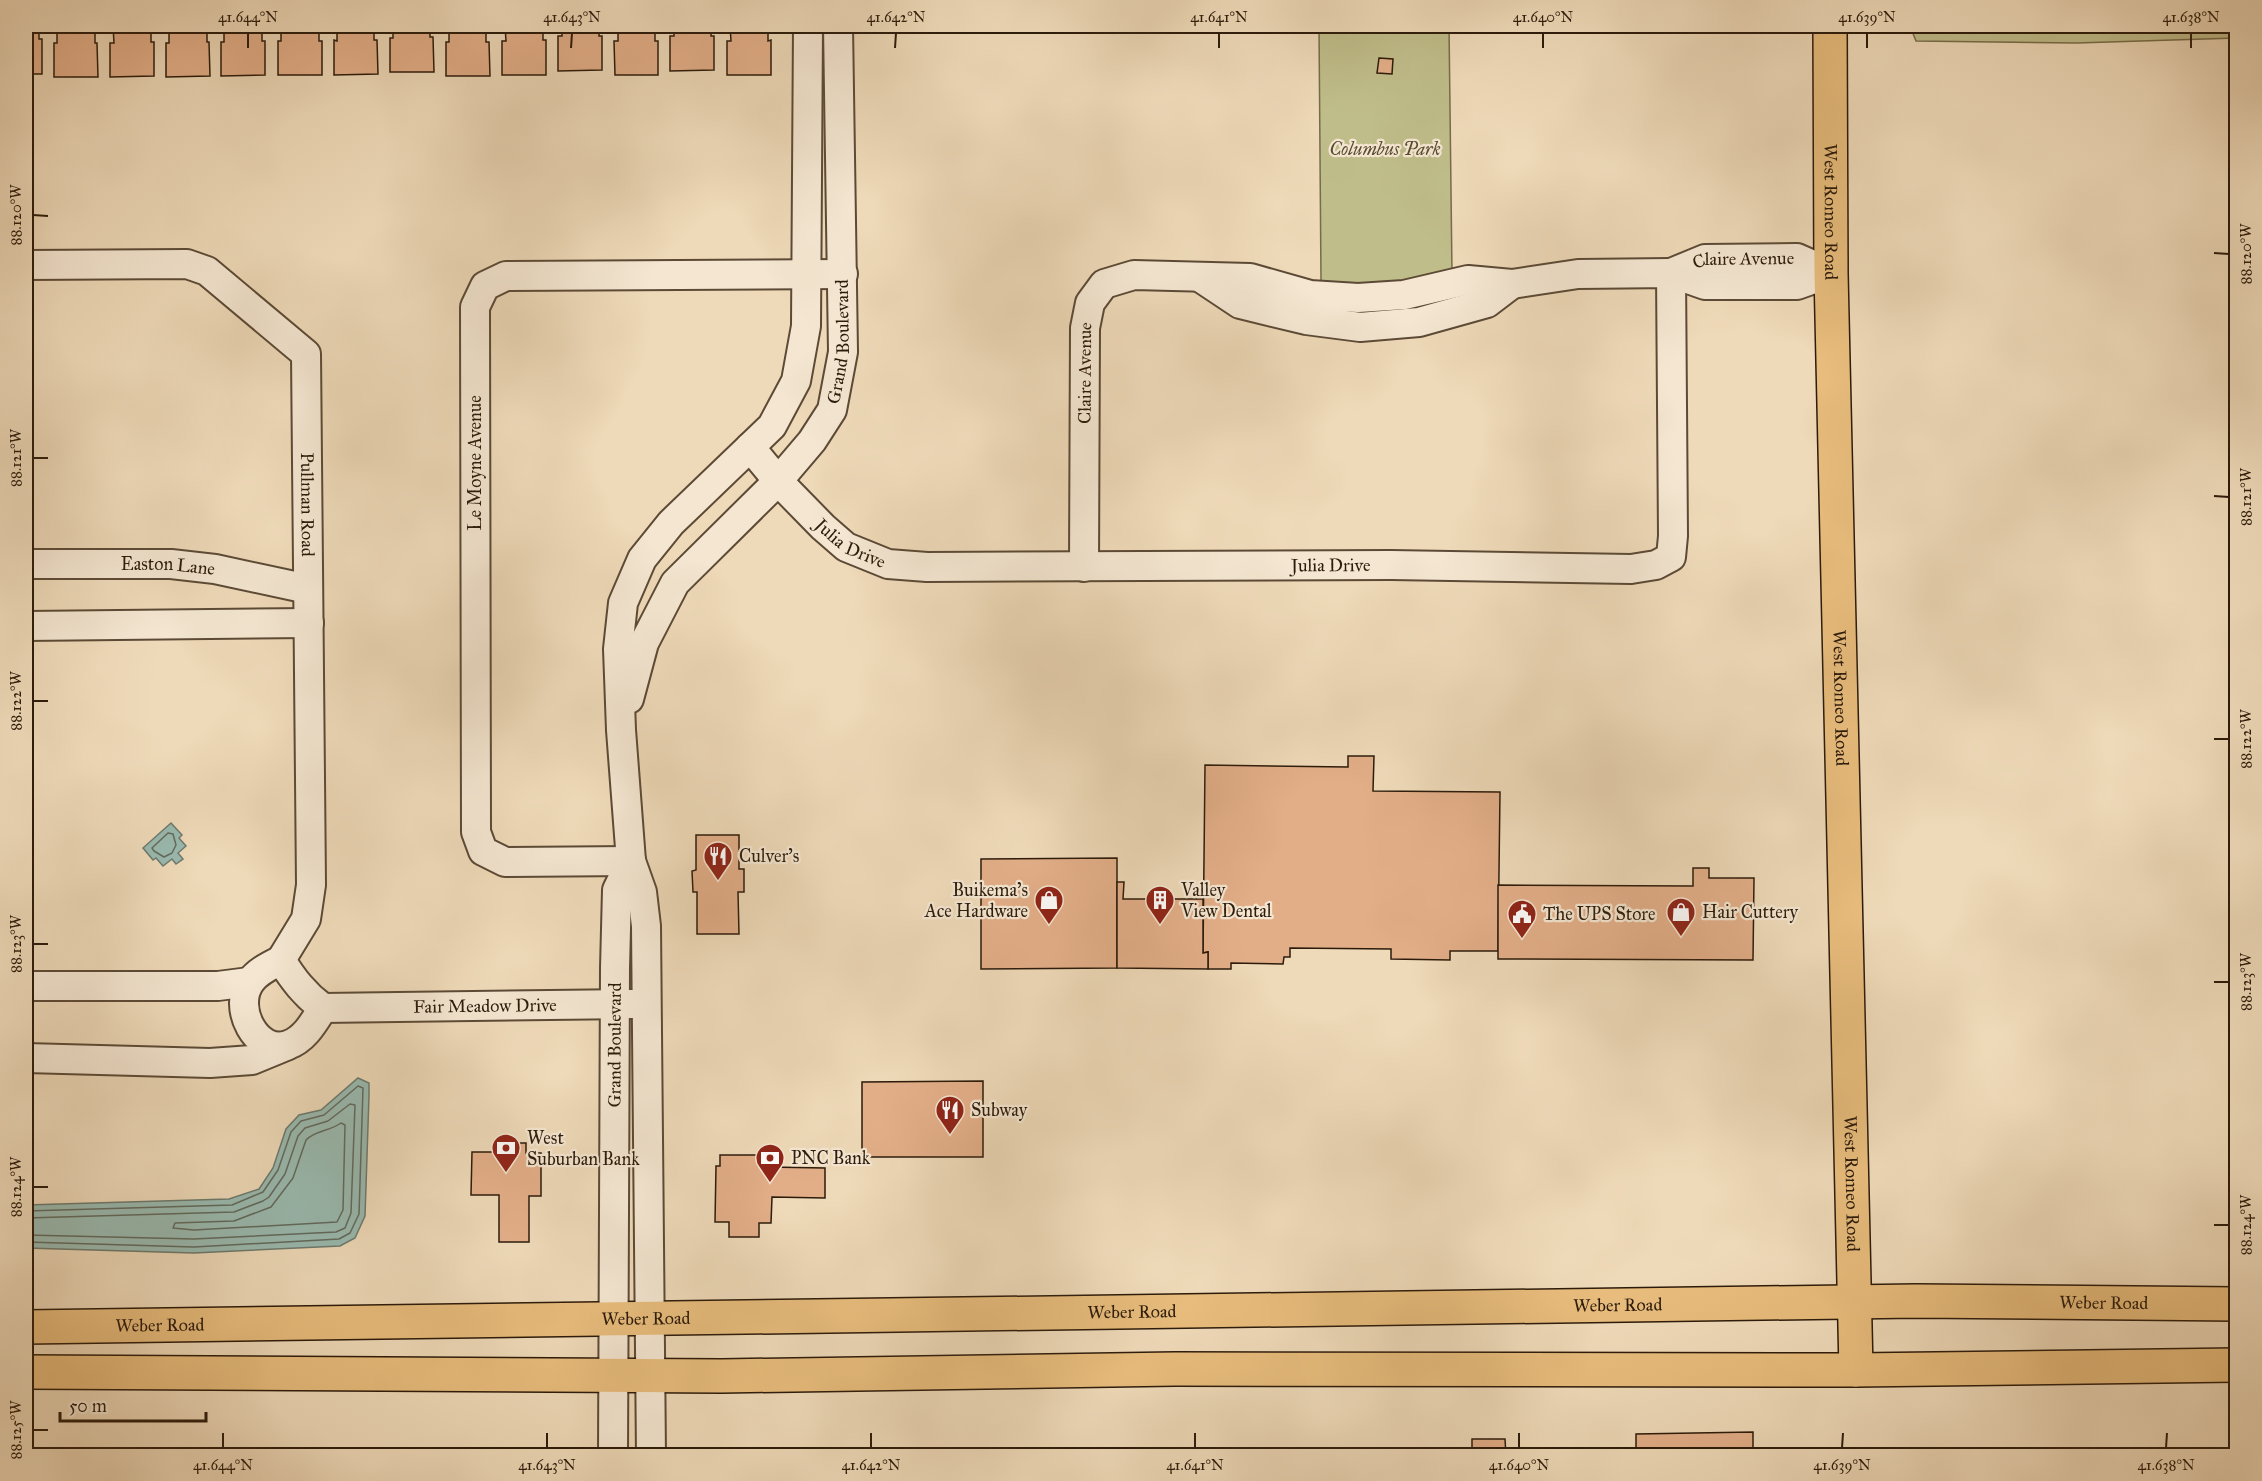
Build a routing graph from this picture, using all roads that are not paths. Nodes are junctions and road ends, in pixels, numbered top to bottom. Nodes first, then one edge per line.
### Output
1 (808, 26) edge
2 (838, 26) edge
3 (1830, 26) edge
4 (26, 265) edge
5 (1671, 273) junction
6 (1831, 273) junction
7 (807, 274) junction
8 (843, 274) junction
9 (750, 447) junction
10 (778, 481) junction
11 (26, 564) edge
12 (1084, 567) junction
13 (308, 589) junction
14 (309, 623) junction
15 (26, 626) edge
16 (621, 730) junction
17 (631, 861) junction
18 (281, 960) junction
19 (249, 982) junction
20 (26, 986) edge
21 (614, 1004) junction
22 (646, 1005) junction
23 (323, 1008) junction
24 (286, 1046) junction
25 (26, 1058) edge
26 (1855, 1302) junction
27 (2236, 1304) edge
28 (650, 1318) junction
29 (613, 1320) junction
30 (26, 1327) edge
31 (2236, 1365) edge
32 (1856, 1370) junction
33 (26, 1372) edge
34 (612, 1375) junction
35 (651, 1376) junction
36 (613, 1455) edge
37 (651, 1455) edge

1 - 7 street, Grand Boulevard
2 - 8 street, Grand Boulevard
3 - 6 main road, West Romeo Road
4 - 13 street, Pullman Road
5 - 6 street, Claire Avenue
5 - 12 street, Julia Drive
5 - 12 street, Claire Avenue
6 - 26 main road, West Romeo Road
7 - 8 street, Le Moyne Avenue
7 - 9 street, Grand Boulevard
7 - 17 street, Le Moyne Avenue
8 - 10 street, Grand Boulevard
9 - 10 street, Julia Drive
9 - 16 street, Grand Boulevard
10 - 12 street, Julia Drive
10 - 16 street, Grand Boulevard
11 - 13 street, Easton Lane
13 - 14 street, Pullman Road
14 - 15 street
14 - 18 street, Pullman Road
16 - 17 street, Grand Boulevard
17 - 21 street, Grand Boulevard
17 - 22 street, Grand Boulevard
18 - 19 street
18 - 23 street
19 - 20 street
19 - 24 street
21 - 22 street, Fair Meadow Drive
21 - 23 street, Fair Meadow Drive
21 - 29 street, Grand Boulevard
22 - 28 street, Grand Boulevard
23 - 24 street
24 - 25 street
26 - 27 main road, Weber Road
26 - 28 main road, Weber Road
26 - 32 main road, West Romeo Road
28 - 29 main road, Weber Road
28 - 35 street, Grand Boulevard
29 - 30 main road, Weber Road
29 - 34 street, Grand Boulevard
31 - 32 main road
32 - 35 main road
33 - 34 main road
34 - 35 main road
34 - 36 street, Grand Boulevard
35 - 37 street, Grand Boulevard

